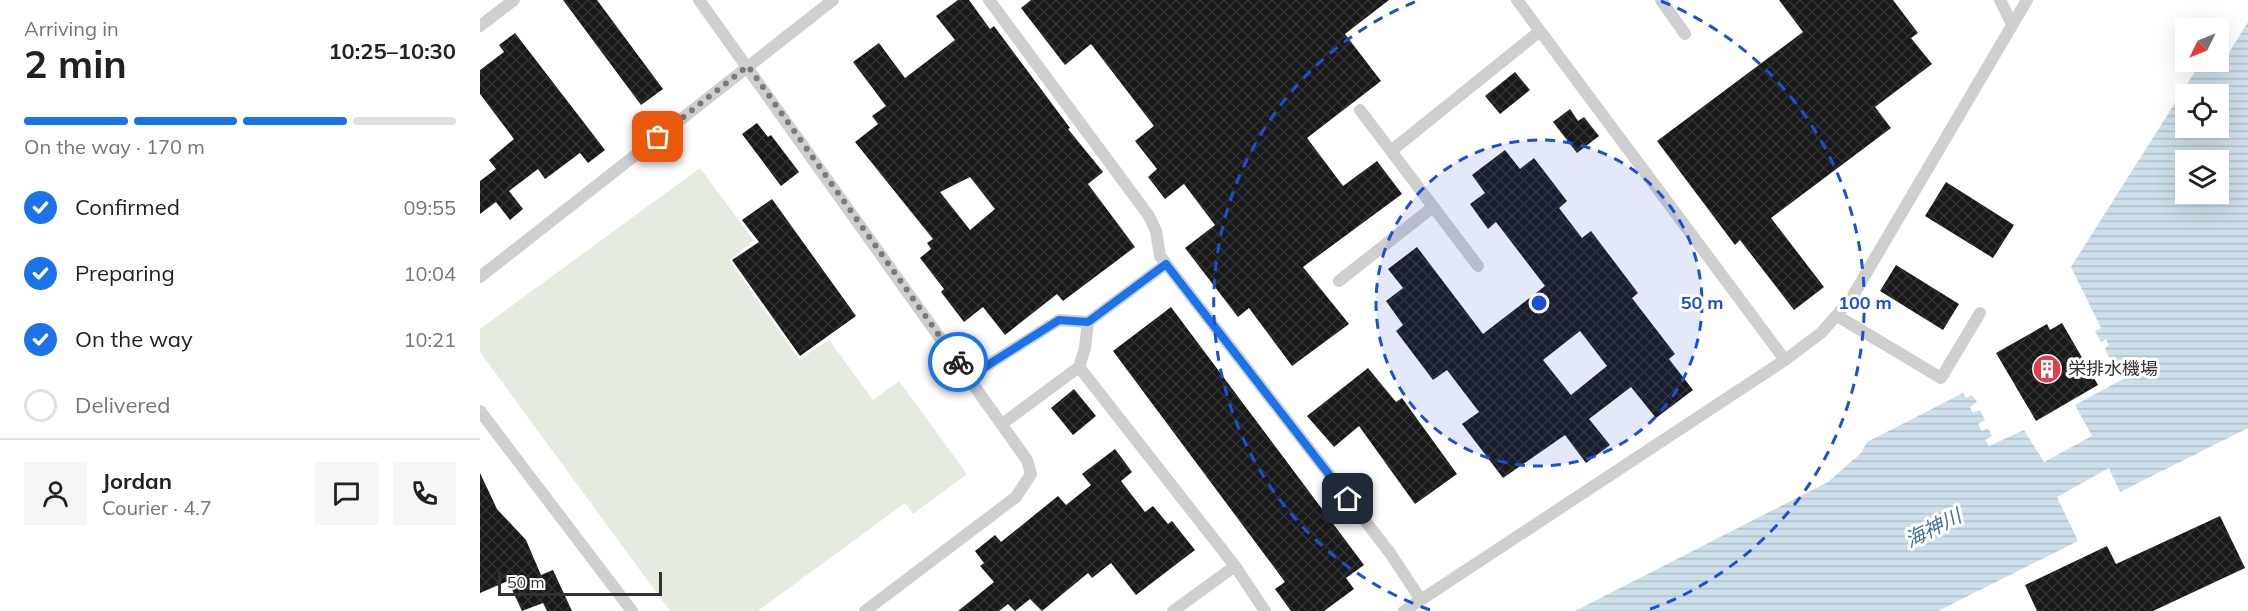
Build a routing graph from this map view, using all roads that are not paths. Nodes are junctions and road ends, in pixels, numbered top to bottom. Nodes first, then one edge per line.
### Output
1 (514, 0) edge
2 (699, 0) edge
3 (833, 0) edge
4 (989, 0) edge
5 (1517, 0) edge
6 (1661, 0) edge
7 (2000, 0) edge
8 (2027, 0) edge
9 (2012, 24) junction
10 (480, 26) edge
11 (1540, 31) junction
12 (1685, 34) dead end
13 (748, 66) junction
14 (1360, 110) dead end
15 (1391, 151) junction
16 (1433, 207) junction
17 (1166, 264) junction
18 (1478, 266) dead end
19 (480, 277) edge
20 (1339, 281) dead end
21 (1980, 313) dead end
22 (1839, 317) junction
23 (1088, 322) junction
24 (1785, 360) junction
25 (1079, 367) junction
26 (969, 377) junction
27 (480, 411) edge
28 (1002, 424) junction
29 (1234, 566) junction
30 (1421, 600) junction
31 (632, 611) edge
32 (865, 611) edge
33 (1173, 611) edge
34 (1265, 611) edge
35 (1404, 611) edge

1 - 10 lane
2 - 13 lane
3 - 13 lane
4 - 17 lane
5 - 11 lane
6 - 12 lane
7 - 9 lane
8 - 9 lane
9 - 22 lane
11 - 15 lane
11 - 24 lane
13 - 19 lane
13 - 26 lane
14 - 15 lane
15 - 16 lane
16 - 18 lane
16 - 20 lane
17 - 23 lane
17 - 30 lane
21 - 22 lane
22 - 24 lane
23 - 25 lane
23 - 26 lane
24 - 30 lane
25 - 28 lane
25 - 29 lane
26 - 28 lane
27 - 31 lane
28 - 32 lane
29 - 33 lane
29 - 34 lane
30 - 35 lane

